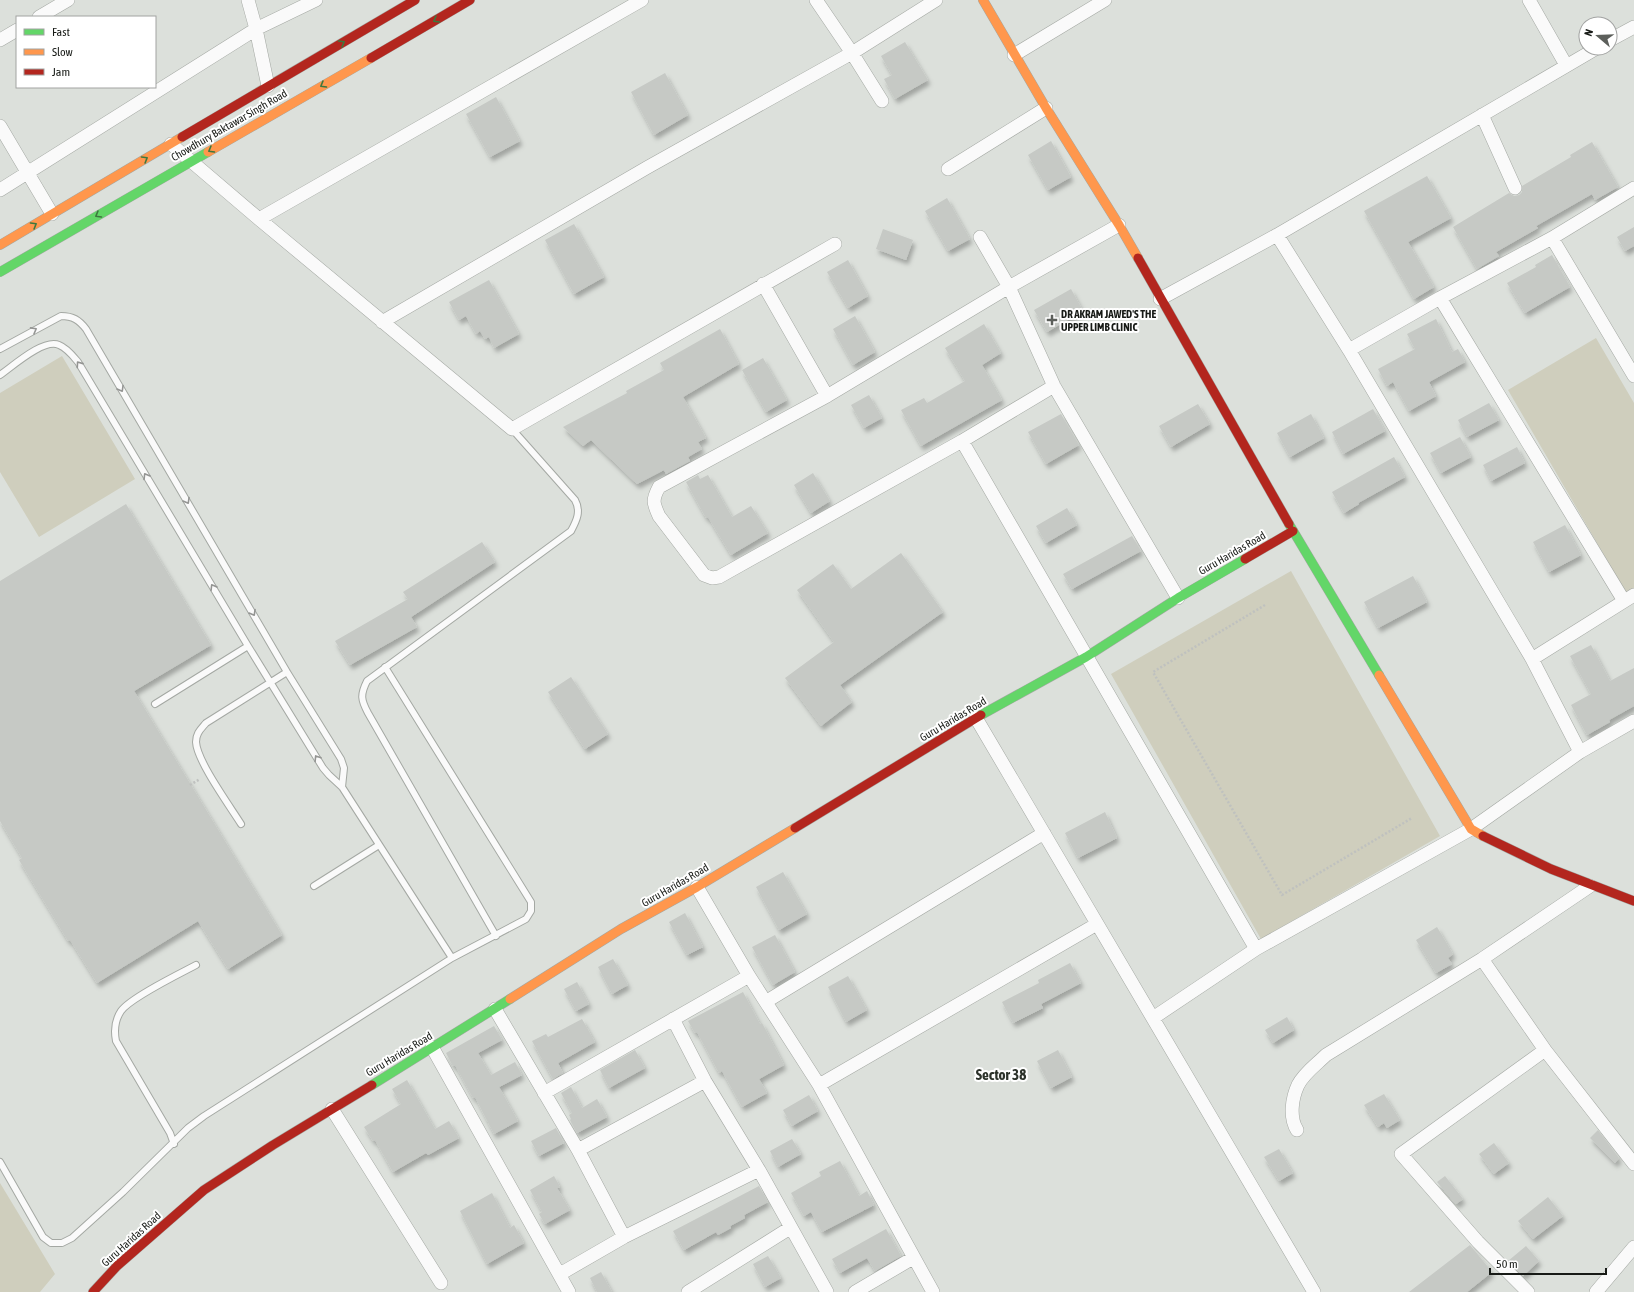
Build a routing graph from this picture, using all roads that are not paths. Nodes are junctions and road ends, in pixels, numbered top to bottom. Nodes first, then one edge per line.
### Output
1 (68, 0) edge
2 (248, 0) edge
3 (316, 0) edge
4 (415, 0) edge
5 (470, 0) edge
6 (642, 0) edge
7 (816, 0) edge
8 (936, 0) edge
9 (983, 0) edge
10 (1105, 0) edge
11 (1529, 0) edge
12 (41, 16) edge
13 (1634, 27) edge
14 (256, 29) junction
15 (16, 31) edge
16 (1618, 36) edge
17 (0, 40) edge
18 (852, 53) junction
19 (1014, 55) junction
20 (1582, 56) edge
21 (1566, 65) junction
22 (268, 86) junction
23 (882, 101) dead end
24 (1046, 108) junction
25 (1482, 115) junction
26 (0, 126) edge
27 (171, 144) junction
28 (191, 161) junction
29 (948, 169) dead end
30 (27, 173) junction
31 (1515, 188) dead end
32 (1634, 188) edge
33 (0, 190) edge
34 (52, 214) junction
35 (259, 219) junction
36 (1119, 224) junction
37 (1277, 235) junction
38 (980, 237) dead end
39 (1552, 238) junction
40 (835, 244) dead end
41 (0, 245) edge
42 (0, 272) edge
43 (763, 284) junction
44 (1009, 287) junction
45 (1440, 298) junction
46 (1160, 299) junction
47 (382, 322) junction
48 (0, 349) edge
49 (1349, 350) junction
50 (0, 375) edge
51 (1634, 376) edge
52 (1054, 386) junction
53 (827, 396) junction
54 (512, 429) junction
55 (962, 441) junction
56 (1293, 531) junction
57 (1178, 598) junction
58 (1629, 598) edge
59 (248, 646) junction
60 (1086, 657) junction
61 (1532, 659) junction
62 (385, 667) junction
63 (287, 672) junction
64 (270, 683) junction
65 (155, 704) dead end
66 (976, 718) junction
67 (1634, 721) edge
68 (1580, 752) junction
69 (342, 787) junction
70 (241, 824) dead end
71 (1471, 829) junction
72 (1044, 833) junction
73 (379, 845) junction
74 (314, 886) dead end
75 (1590, 886) junction
76 (697, 887) junction
77 (1634, 900) edge
78 (1097, 924) junction
79 (496, 936) junction
80 (1256, 949) junction
81 (452, 958) junction
82 (1482, 959) junction
83 (196, 965) dead end
84 (749, 976) junction
85 (767, 1002) junction
86 (495, 1009) junction
87 (1153, 1018) junction
88 (673, 1019) junction
89 (432, 1047) junction
90 (1545, 1050) junction
91 (705, 1081) junction
92 (819, 1085) junction
93 (544, 1093) junction
94 (332, 1109) junction
95 (1297, 1130) dead end
96 (174, 1144) junction
97 (578, 1150) junction
98 (0, 1162) edge
99 (1634, 1164) edge
100 (759, 1170) junction
101 (790, 1228) junction
102 (624, 1237) junction
103 (1634, 1247) edge
104 (913, 1258) junction
105 (560, 1274) junction
106 (441, 1283) dead end
107 (93, 1292) edge
108 (569, 1292) edge
109 (688, 1292) edge
110 (827, 1292) edge
111 (855, 1292) edge
112 (933, 1292) edge
113 (1314, 1292) edge
114 (1528, 1292) edge
115 (1596, 1292) edge

1 - 12 street
2 - 14 street
3 - 14 street
22 -> 4 street, Chowdhury Baktawar Singh Road
5 -> 28 street, Chowdhury Baktawar Singh Road
6 - 35 street
7 - 18 street
8 - 18 street
9 - 19 street
10 - 19 street
11 - 21 street
13 - 16 street
14 - 22 street
14 - 30 street
15 - 17 street
18 - 23 street
18 - 47 street
19 - 24 street
20 - 21 street
21 - 25 street
22 - 27 street, Chowdhury Baktawar Singh Road
24 - 29 street
24 - 36 street
25 - 31 street
25 - 37 street
26 - 30 street
27 - 28 street
34 -> 27 street, Chowdhury Baktawar Singh Road
28 - 35 street
28 -> 42 street, Chowdhury Baktawar Singh Road
30 - 33 street
30 - 34 street
32 - 39 street
41 -> 34 street, Chowdhury Baktawar Singh Road
35 - 47 street
36 - 44 street
36 - 46 street
37 - 46 street
37 - 49 street
38 - 44 street
39 - 45 street
39 - 51 street
40 - 43 street
43 - 53 street
43 - 54 street
44 - 52 street
44 - 53 street
45 - 49 street
45 - 58 street
46 - 56 street
47 - 54 street
48 -> 63 lane
49 - 61 street
59 -> 50 lane
52 - 55 street
52 - 57 street
53 - 55 street
54 - 62 lane
55 - 60 street
56 - 57 street, Guru Haridas Road
56 - 71 street
57 - 60 street, Guru Haridas Road
58 - 61 street
59 - 64 lane
59 - 65 lane
60 - 66 street, Guru Haridas Road
60 - 80 street
61 - 68 street
62 - 79 lane
62 - 79 lane
63 - 64 lane
63 - 69 lane
69 -> 64 lane
64 - 70 lane
66 - 72 street
66 - 76 street, Guru Haridas Road
67 - 68 street
68 - 71 street
69 - 73 lane
71 - 75 street
71 - 80 street
72 - 78 street
72 - 85 street
73 - 74 lane
73 - 81 lane
75 - 77 street
75 - 82 street
76 - 84 street
76 - 86 street, Guru Haridas Road
78 - 87 street
78 - 92 street
79 - 81 lane
80 - 87 street
81 - 96 lane
82 - 90 street
82 - 95 street
83 - 96 lane
84 - 85 street
84 - 88 street
85 - 92 street
86 - 89 street, Guru Haridas Road
86 - 93 street
87 - 113 street
88 - 91 street
88 - 93 street
89 - 94 street, Guru Haridas Road
89 - 105 street
90 - 99 street
90 - 114 street
91 - 97 street
91 - 100 street
92 - 104 street
93 - 97 street
94 - 106 street
94 - 107 street, Guru Haridas Road
96 - 98 lane
97 - 102 street
100 - 101 street
100 - 102 street
101 - 109 street
101 - 110 street
102 - 105 street
103 - 115 street
104 - 111 street
104 - 112 street
105 - 108 street

